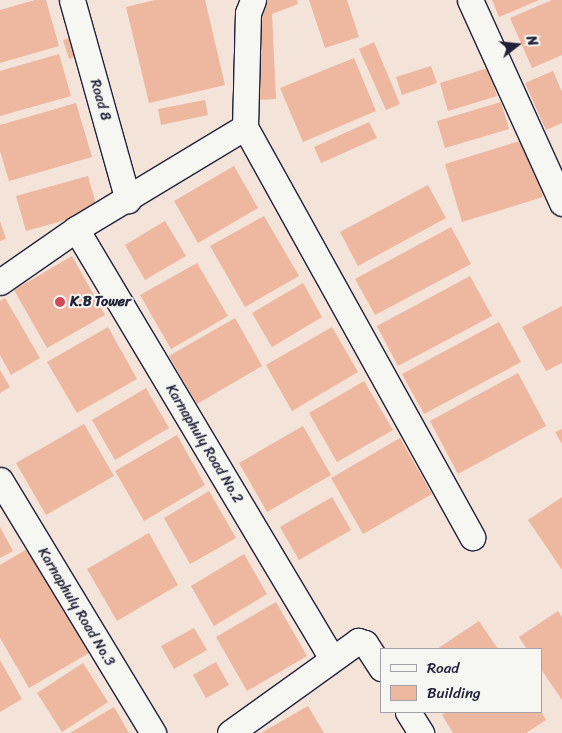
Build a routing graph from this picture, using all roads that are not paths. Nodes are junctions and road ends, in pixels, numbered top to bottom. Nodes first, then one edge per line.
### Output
1 (72, 0) edge
2 (253, 0) edge
3 (470, 0) edge
4 (245, 127) junction
5 (128, 200) junction
6 (562, 203) edge
7 (76, 229) junction
8 (0, 282) edge
9 (0, 480) edge
10 (472, 537) dead end
11 (332, 658) junction
12 (380, 667) edge
13 (409, 713) edge
14 (153, 733) edge
15 (230, 733) edge
16 (421, 733) edge

1 - 5 street, Road 8
2 - 4 street
3 - 6 street
4 - 5 street
4 - 10 street
5 - 7 street
7 - 8 street
7 - 11 street, Karnaphuly Road No.2
9 - 14 street, Karnaphuly Road No.3
11 - 12 street
11 - 15 street
13 - 16 street

